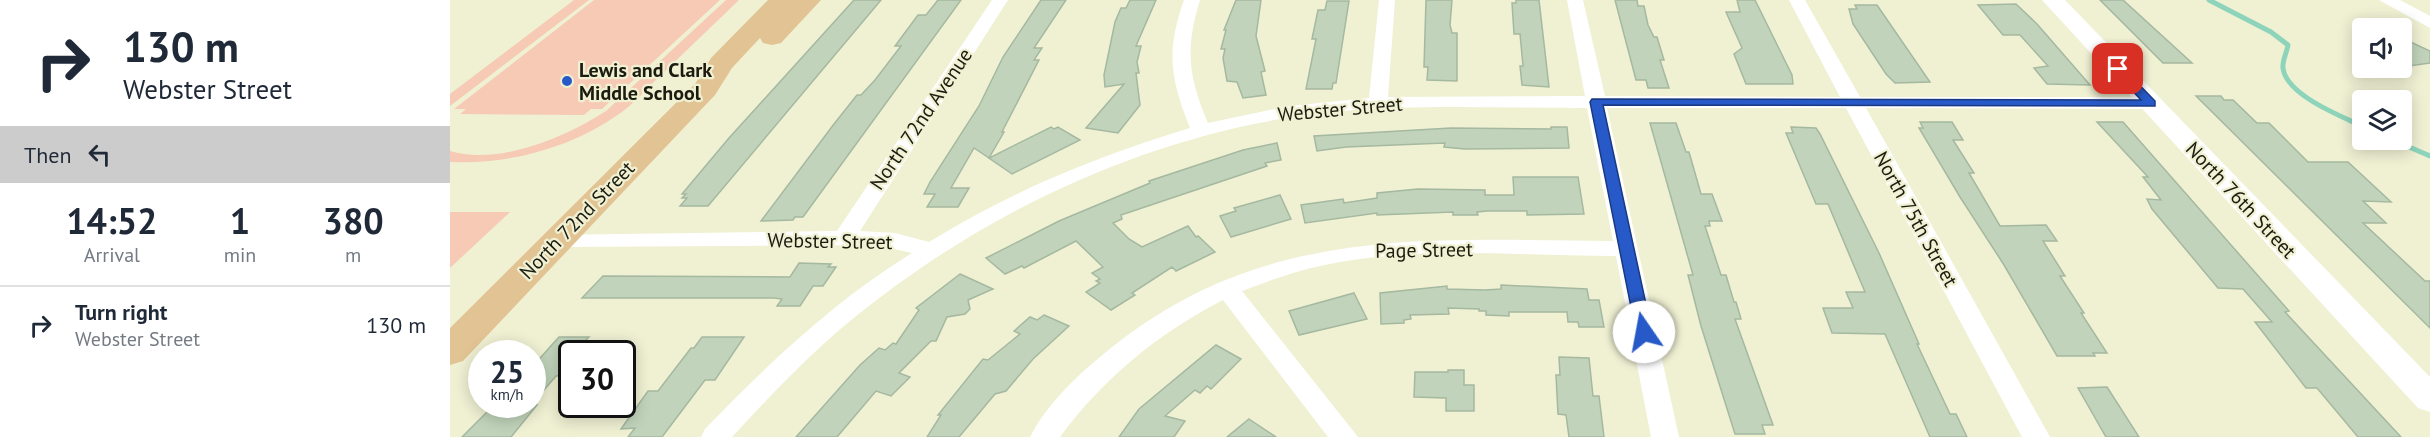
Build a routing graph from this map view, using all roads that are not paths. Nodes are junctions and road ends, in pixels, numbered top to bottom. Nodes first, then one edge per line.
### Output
1 (782, 0) edge
2 (809, 0) edge
3 (1000, 0) edge
4 (1192, 0) edge
5 (1387, 0) edge
6 (1575, 0) edge
7 (1797, 0) edge
8 (2053, 0) edge
9 (2387, 0) edge
10 (2430, 23) edge
11 (705, 89) junction
12 (1596, 102) junction
13 (1852, 102) junction
14 (1378, 103) junction
15 (2150, 104) junction
16 (1201, 130) junction
17 (843, 239) junction
18 (559, 240) junction
19 (1627, 249) junction
20 (929, 250) junction
21 (1227, 289) junction
22 (450, 351) edge
23 (2430, 399) edge
24 (715, 437) edge
25 (1044, 437) edge
26 (1344, 437) edge
27 (1665, 437) edge
28 (2036, 437) edge

1 - 11 main road, North 72nd Street
2 - 11 main road, North 72nd Street
3 - 17 street, North 72nd Avenue
4 - 16 street
5 - 14 street
6 - 12 street
7 - 13 street, North 75th Street
8 - 15 street, North 76th Street
9 - 10 street
11 - 18 main road, North 72nd Street
12 - 13 street, Webster Street
12 - 14 street, Webster Street
12 - 19 street
13 - 15 street, Webster Street
13 - 28 street, North 75th Street
14 - 16 street, Webster Street
15 - 23 street, North 76th Street
16 - 20 street, Webster Street
17 - 18 street, Webster Street
17 - 20 street, Webster Street
18 - 22 main road, North 72nd Street
19 - 21 street, Page Street
19 - 27 street
20 - 24 street
21 - 25 street, Page Street
21 - 26 street

